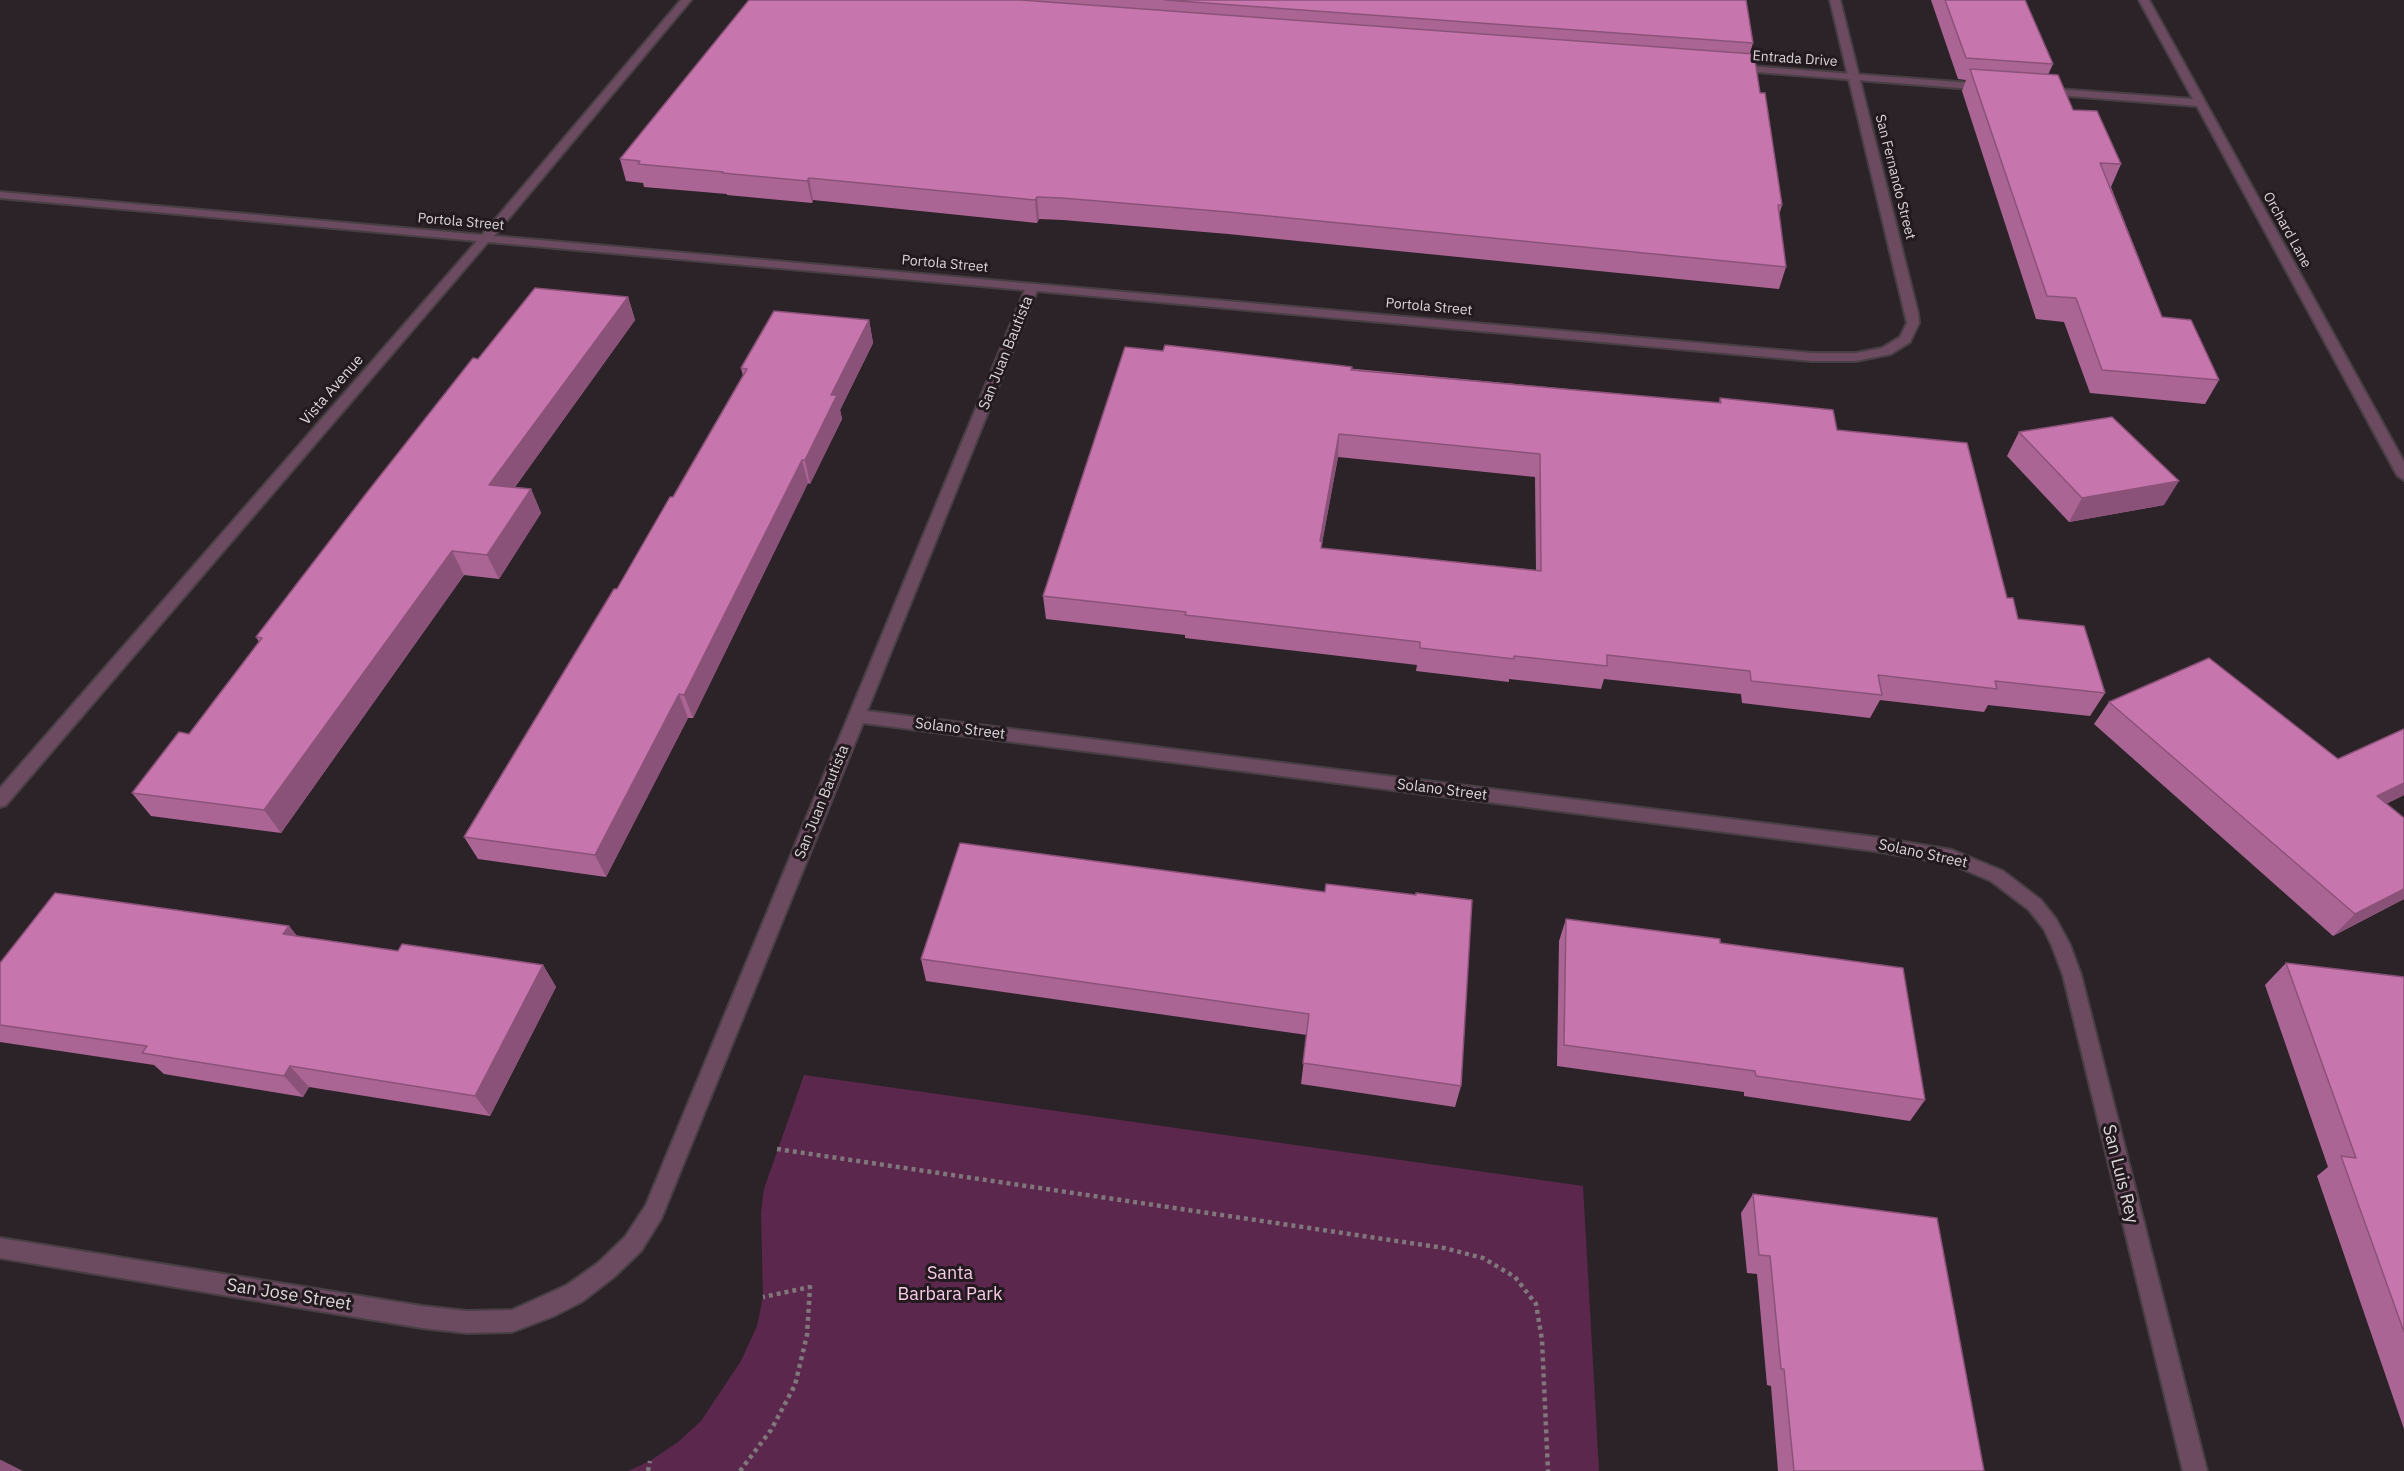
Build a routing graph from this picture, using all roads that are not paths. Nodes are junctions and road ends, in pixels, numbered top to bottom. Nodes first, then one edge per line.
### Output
1 (686, 0) edge
2 (1835, 0) edge
3 (2144, 0) edge
4 (1722, 67) edge
5 (1854, 76) junction
6 (1997, 88) edge
7 (2033, 90) edge
8 (2200, 103) junction
9 (0, 195) edge
10 (484, 240) junction
11 (1033, 287) junction
12 (1886, 351) joint
13 (2404, 475) edge
14 (857, 716) junction
15 (0, 800) edge
16 (2018, 892) joint
17 (0, 1248) edge
18 (575, 1293) joint
19 (2195, 1471) edge

1 - 10 street, Vista Avenue
2 - 5 street, San Fernando Street
3 - 8 street, Orchard Lane
4 - 5 street, Entrada Drive
5 - 6 street, Entrada Drive
5 - 12 street, San Fernando Street
7 - 8 street
8 - 13 street, Orchard Lane
9 - 10 street, Portola Street
10 - 11 street, Portola Street
10 - 15 street, Vista Avenue
11 - 12 street, Portola Street
11 - 14 street, San Juan Bautista
14 - 16 street, Solano Street
14 - 18 street, San Juan Bautista
16 - 19 street, San Luis Rey
17 - 18 street, San Jose Street

